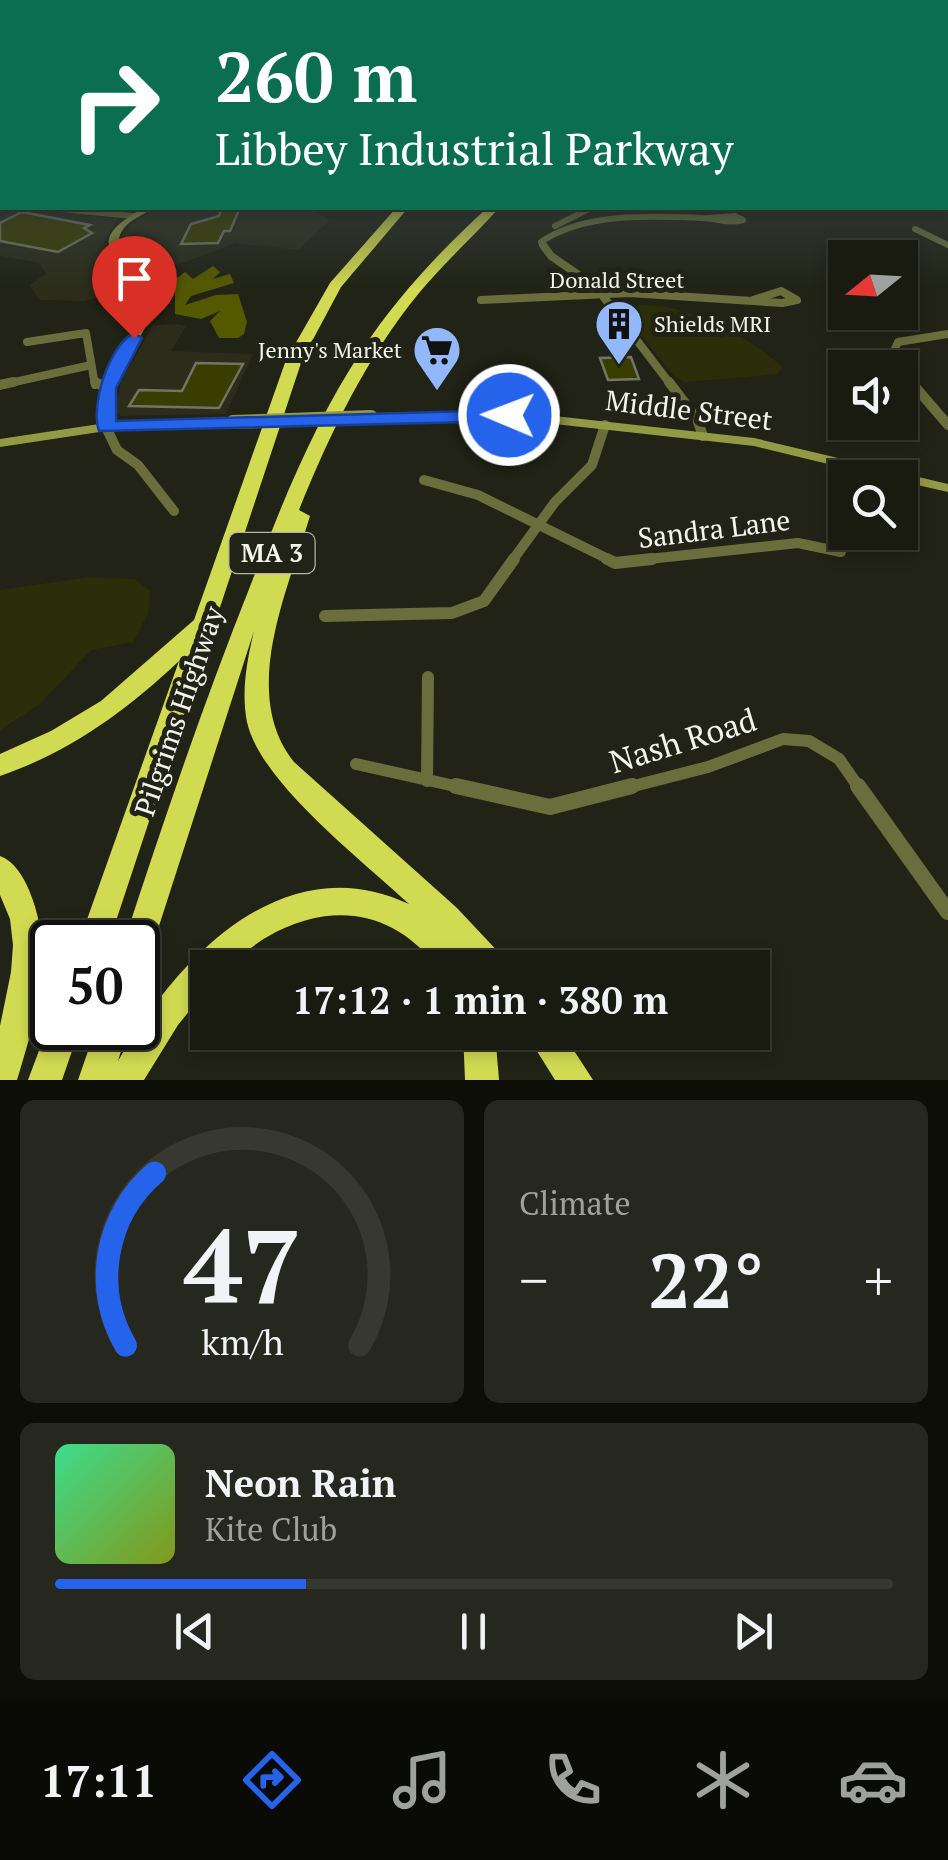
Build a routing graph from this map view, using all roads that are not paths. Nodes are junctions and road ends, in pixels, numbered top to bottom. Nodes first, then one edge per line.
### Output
1 (70, 210) edge
2 (145, 210) edge
3 (400, 210) edge
4 (491, 210) edge
5 (588, 210) edge
6 (132, 216) junction
7 (708, 218) dead end
8 (568, 225) junction
9 (915, 229) dead end
10 (948, 245) edge
11 (601, 293) junction
12 (481, 300) dead end
13 (752, 300) dead end
14 (948, 334) edge
15 (26, 342) dead end
16 (91, 365) junction
17 (0, 385) edge
18 (107, 388) junction
19 (605, 425) junction
20 (948, 425) edge
21 (106, 427) junction
22 (325, 432) junction
23 (703, 436) junction
24 (0, 443) edge
25 (424, 480) dead end
26 (948, 488) edge
27 (174, 511) dead end
28 (539, 526) junction
29 (841, 552) dead end
30 (325, 616) dead end
31 (202, 625) junction
32 (428, 677) dead end
33 (0, 764) edge
34 (356, 764) dead end
35 (426, 780) junction
36 (0, 869) edge
37 (948, 912) edge
38 (101, 920) edge
39 (147, 920) edge
40 (225, 950) edge
41 (442, 950) edge
42 (475, 950) edge
43 (190, 984) edge
44 (56, 1050) edge
45 (105, 1050) edge
46 (480, 1050) edge
47 (554, 1050) edge
48 (0, 1080) edge
49 (45, 1080) edge
50 (95, 1080) edge
51 (126, 1080) edge
52 (482, 1080) edge
53 (576, 1080) edge

1 - 6 street
2 - 6 main road
3 - 31 highway, Pilgrims Highway / MA 3
4 - 22 highway, Pilgrims Highway / MA 3
5 - 8 street
6 - 18 main road
7 - 8 street
8 - 11 street
9 - 10 street
11 - 12 street, Donald Street
11 - 13 street, Donald Street
11 - 23 street
14 - 20 street
15 - 16 street
16 - 17 street
16 - 18 street
18 - 21 main road
19 - 21 main road, Middle Street, bridge
19 - 23 main road, Middle Street
19 - 28 street
21 - 24 main road, Middle Street
21 - 27 street
22 - 39 highway, Pilgrims Highway / MA 3
22 - 42 highway
23 - 26 main road, Middle Street
25 - 28 street, Sandra Lane
28 - 29 street, Sandra Lane
28 - 30 street
31 - 33 highway
31 - 38 highway, Pilgrims Highway / MA 3
32 - 35 street
34 - 35 street, Nash Road
35 - 37 street, Nash Road
36 - 48 highway
40 - 41 highway
43 - 51 highway
44 - 49 highway
45 - 50 highway
46 - 52 highway
47 - 53 highway

